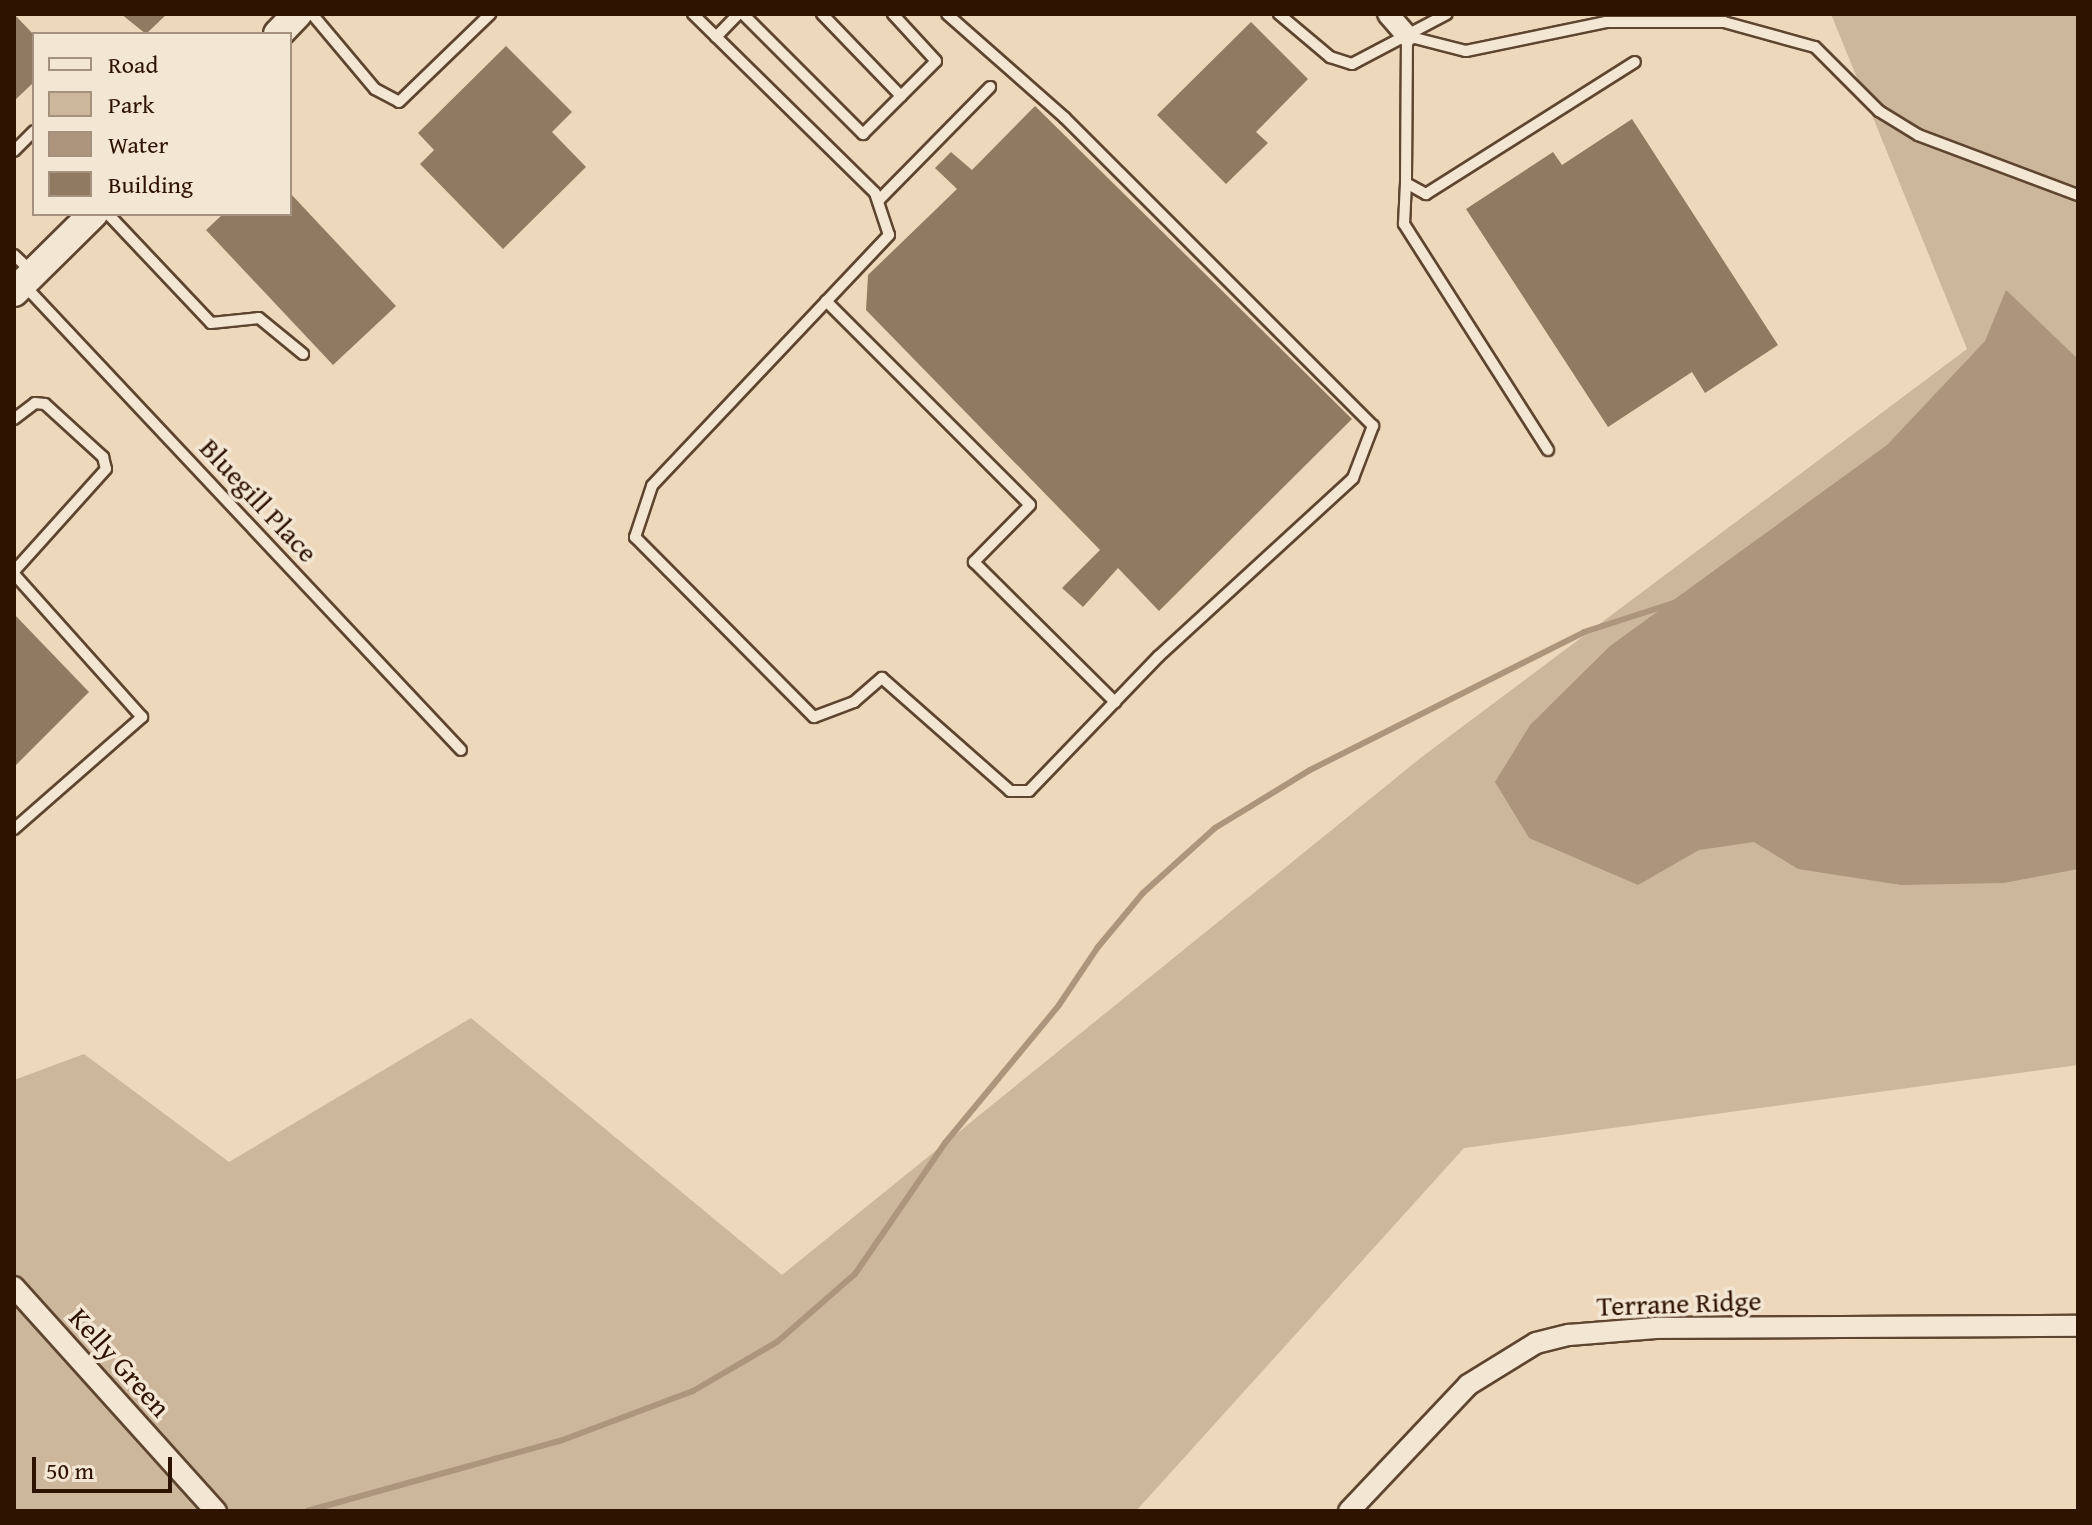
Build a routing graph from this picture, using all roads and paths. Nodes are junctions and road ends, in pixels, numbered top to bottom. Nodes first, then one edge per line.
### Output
1 (297, 14) edge
2 (312, 14) edge
3 (490, 14) edge
4 (693, 14) edge
5 (740, 14) edge
6 (822, 14) edge
7 (893, 14) edge
8 (947, 14) edge
9 (1279, 14) edge
10 (1388, 14) edge
11 (1447, 14) edge
12 (280, 32) edge
13 (1407, 36) junction
14 (716, 37) junction
15 (1635, 62) dead end
16 (990, 87) dead end
17 (901, 96) junction
18 (32, 133) edge
19 (14, 151) edge
20 (1406, 183) junction
21 (2078, 195) edge
22 (878, 201) junction
23 (91, 216) edge
24 (110, 216) edge
25 (21, 276) edge
26 (826, 301) junction
27 (303, 354) dead end
28 (14, 419) edge
29 (1548, 450) dead end
30 (14, 573) edge
31 (1115, 702) junction
32 (461, 750) dead end
33 (14, 829) edge
34 (14, 1287) edge
35 (2078, 1326) edge
36 (216, 1511) edge
37 (1349, 1511) edge

1 - 12 street
2 - 3 lane
4 - 14 lane
5 - 14 lane
5 - 17 lane
6 - 17 lane
7 - 17 lane
8 - 31 lane
9 - 13 lane
10 - 13 street
11 - 13 lane
13 - 20 lane
13 - 21 lane
14 - 22 lane
15 - 20 lane
16 - 22 lane
18 - 19 lane
20 - 29 lane
22 - 26 lane
23 - 25 street
24 - 27 lane
25 - 32 lane, Bluegill Place
26 - 31 lane
26 - 31 lane
28 - 30 lane
30 - 33 lane
34 - 36 street, Kelly Green
35 - 37 street, Terrane Ridge

